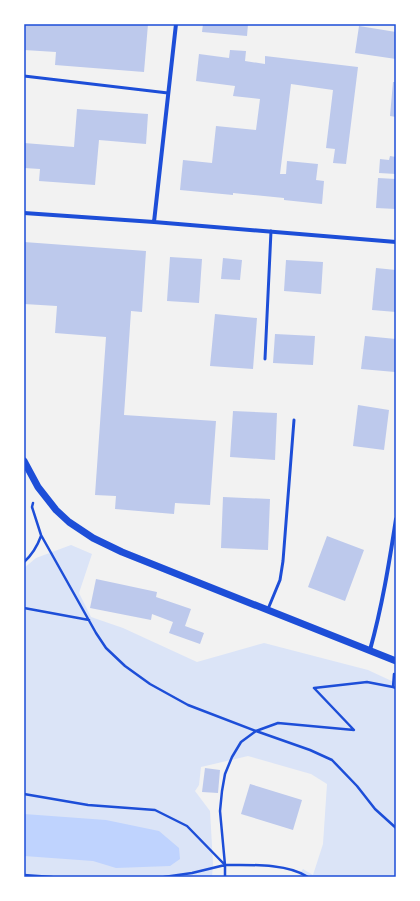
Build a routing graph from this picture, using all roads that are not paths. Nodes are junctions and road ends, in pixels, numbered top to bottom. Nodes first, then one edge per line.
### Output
1 (176, 24) edge
2 (24, 76) edge
3 (168, 93) junction
4 (24, 213) edge
5 (154, 222) junction
6 (271, 232) junction
7 (396, 242) edge
8 (265, 360) dead end
9 (294, 420) dead end
10 (24, 461) edge
11 (396, 519) edge
12 (267, 610) junction
13 (370, 650) junction
14 (396, 661) edge

1 - 3 street
2 - 3 lane
3 - 5 street
4 - 5 street
5 - 6 street
6 - 7 street
6 - 8 lane
9 - 12 lane
10 - 12 street
11 - 13 street
12 - 13 street
13 - 14 street

